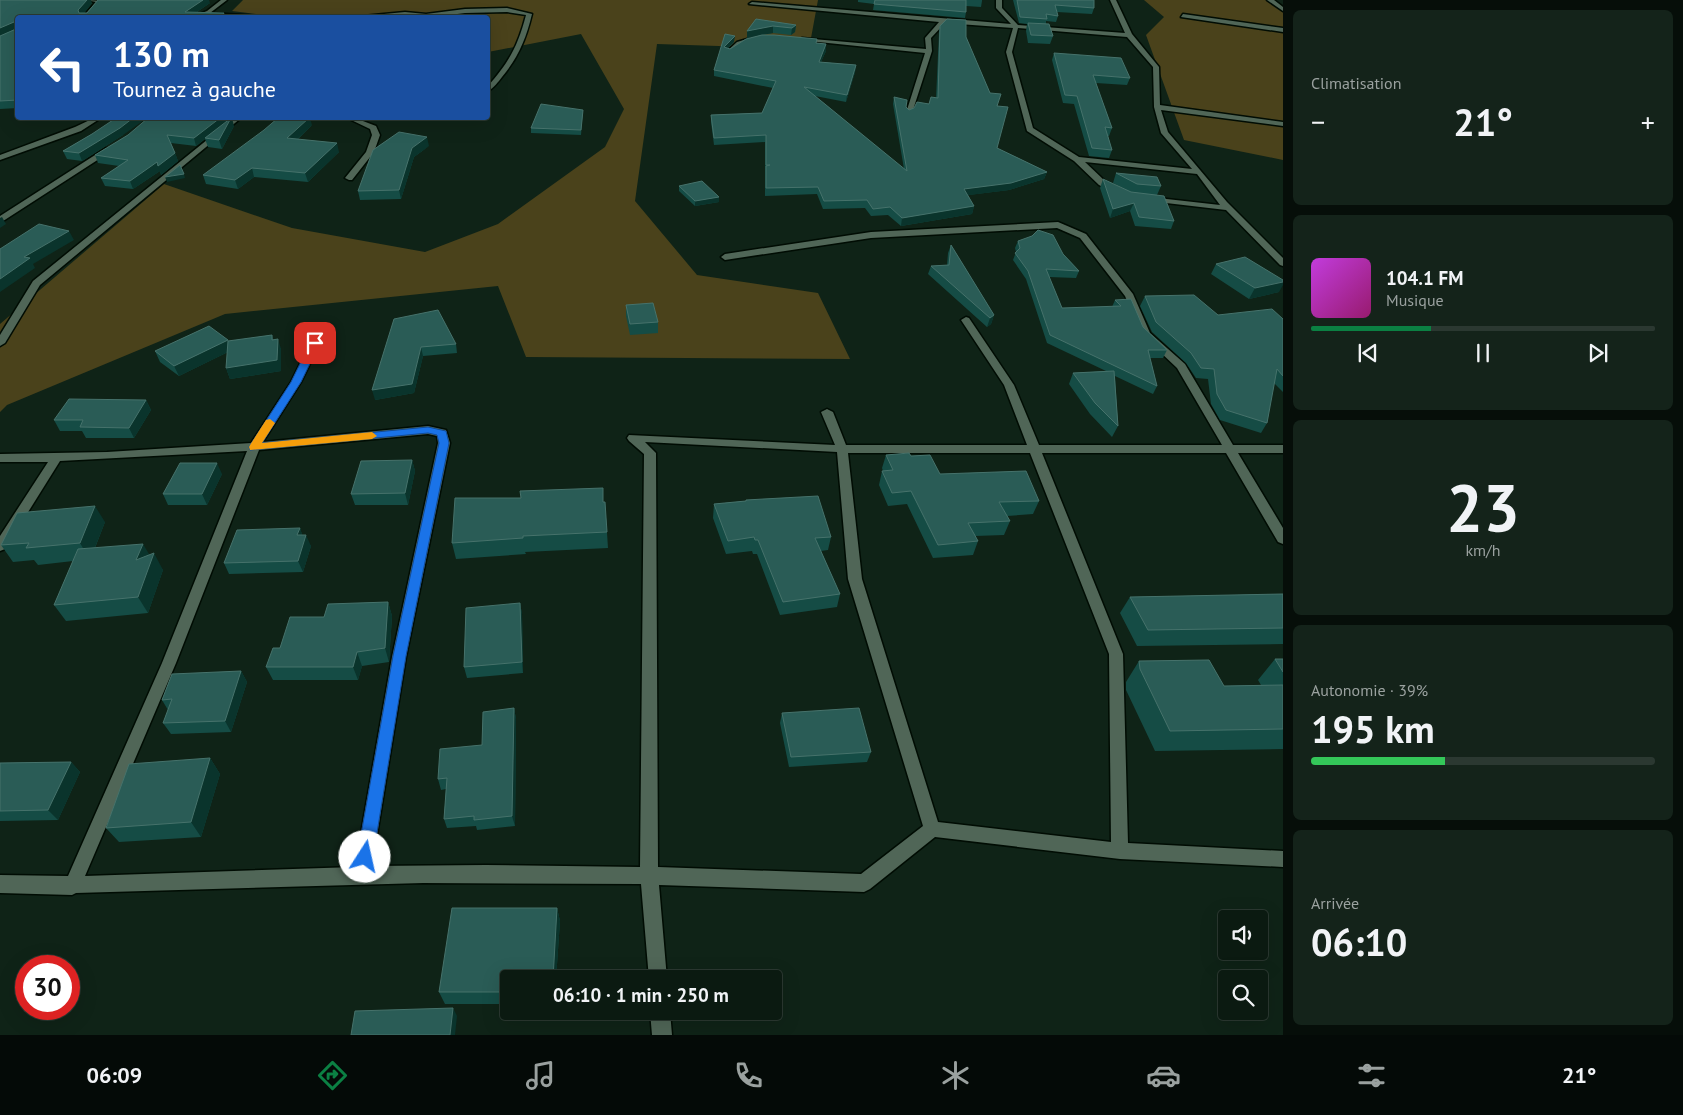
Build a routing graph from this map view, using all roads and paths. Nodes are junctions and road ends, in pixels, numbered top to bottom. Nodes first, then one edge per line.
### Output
1 (89, 0) edge
2 (224, 0) edge
3 (999, 0) edge
4 (1113, 0) edge
5 (1270, 0) edge
6 (752, 4) dead end
7 (842, 5) dead end
8 (1283, 9) edge
9 (848, 12) junction
10 (87, 15) edge
11 (205, 15) edge
12 (390, 15) edge
13 (416, 15) edge
14 (434, 15) edge
15 (1183, 16) dead end
16 (943, 21) junction
17 (1016, 26) junction
18 (1283, 30) edge
19 (1129, 35) junction
20 (764, 38) edge
21 (792, 39) edge
22 (929, 51) junction
23 (728, 53) edge
24 (490, 87) edge
25 (1157, 107) junction
26 (909, 113) edge
27 (94, 120) edge
28 (236, 120) edge
29 (355, 120) edge
30 (1283, 124) edge
31 (119, 144) edge
32 (0, 158) edge
33 (1077, 159) junction
34 (1199, 172) junction
35 (349, 178) dead end
36 (1123, 194) edge
37 (1138, 198) edge
38 (1228, 208) junction
39 (0, 220) edge
40 (725, 257) dead end
41 (1283, 263) edge
42 (966, 320) dead end
43 (0, 343) edge
44 (315, 343) dead end
45 (827, 412) dead end
46 (254, 447) junction
47 (842, 448) junction
48 (1283, 449) edge
49 (1034, 450) junction
50 (1230, 450) junction
51 (0, 458) edge
52 (56, 459) junction
53 (1283, 539) edge
54 (0, 546) edge
55 (932, 829) junction
56 (1120, 851) junction
57 (1283, 859) edge
58 (649, 874) junction
59 (362, 875) junction
60 (0, 884) edge
61 (72, 886) junction
62 (657, 970) edge
63 (661, 1020) edge
64 (662, 1035) edge

1 - 10 street
2 - 11 street
3 - 17 street
4 - 19 street
5 - 8 street
6 - 9 street
7 - 9 street
9 - 16 street
12 - 13 street
14 - 24 street
15 - 18 street
16 - 17 street
16 - 22 street
17 - 19 street
17 - 33 street
19 - 25 street
20 - 23 street
21 - 22 street
22 - 26 street
25 - 30 street
25 - 34 street
27 - 32 street
28 - 43 street
29 - 35 street
31 - 39 street
33 - 34 street
33 - 36 street
34 - 38 street
37 - 38 street
38 - 41 street
40 - 50 street
42 - 49 street
44 - 46 street
45 - 47 street
46 - 52 street
46 - 59 street
46 - 61 street
47 - 49 street
47 - 55 street
47 - 58 street
48 - 50 street
49 - 50 street
49 - 56 street
50 - 53 street
51 - 52 street
52 - 54 street
55 - 56 street
55 - 58 street
56 - 57 street
58 - 59 street
58 - 62 street
59 - 61 street
60 - 61 street
63 - 64 street

